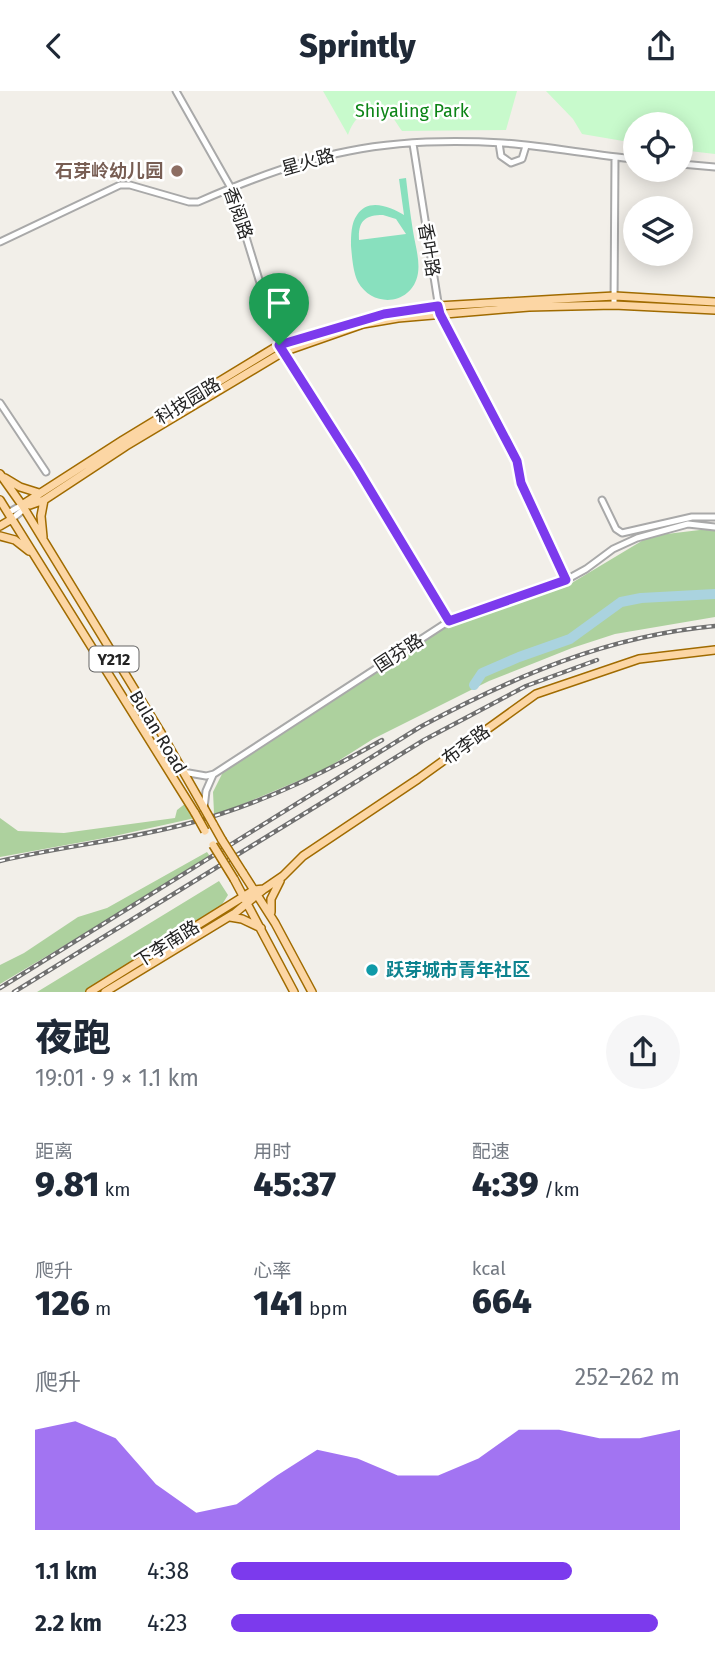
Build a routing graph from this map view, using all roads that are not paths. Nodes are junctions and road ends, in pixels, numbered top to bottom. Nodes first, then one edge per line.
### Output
1 (176, 91) edge
2 (499, 143) junction
3 (413, 144) junction
4 (526, 146) junction
5 (615, 157) junction
6 (623, 158) edge
7 (693, 165) edge
8 (715, 167) edge
9 (231, 188) junction
10 (0, 242) edge
11 (615, 300) junction
12 (715, 302) edge
13 (439, 310) junction
14 (715, 310) edge
15 (281, 348) junction
16 (0, 403) edge
17 (46, 472) dead end
18 (0, 475) edge
19 (41, 496) junction
20 (602, 500) dead end
21 (0, 501) edge
22 (23, 507) junction
23 (6, 516) edge
24 (715, 517) edge
25 (0, 526) edge
26 (715, 527) edge
27 (0, 535) edge
28 (43, 541) junction
29 (28, 545) junction
30 (38, 561) junction
31 (566, 580) junction
32 (449, 621) junction
33 (715, 650) edge
34 (183, 772) junction
35 (214, 774) junction
36 (204, 808) junction
37 (283, 876) junction
38 (256, 893) junction
39 (246, 900) junction
40 (271, 916) junction
41 (229, 917) junction
42 (262, 928) junction
43 (90, 992) edge
44 (105, 992) edge
45 (294, 992) edge
46 (312, 992) edge

1 - 9 street, 香阅路
2 - 3 street, 星火路
2 - 4 street, 星火路
2 - 4 street
3 - 9 street, 星火路
3 - 13 street, 香叶路
4 - 5 street, 星火路
5 - 6 street, 星火路
5 - 11 street
7 - 8 street
9 - 10 street, 星火路
9 - 15 street, 香阅路
11 - 12 main road, 科技园路
11 - 13 main road, 科技园路
11 - 14 main road, 科技园路
13 - 15 main road, 科技园路
13 - 31 street, 香叶路
15 - 19 main road, 科技园路
15 - 32 street, 香阅路
16 - 17 street
18 - 19 main road
18 - 22 main road, Bulan Road / Y212
19 - 22 main road, 科技园路
19 - 28 main road
20 - 24 street
21 - 23 main road, Bulan Road / Y212
22 - 23 street, 科技园路
22 - 28 main road, Bulan Road / Y212
23 - 25 main road
23 - 29 main road, Bulan Road / Y212
26 - 31 street, 国芬路
27 - 30 main road
28 - 29 main road
28 - 34 main road, Bulan Road / Y212
29 - 30 main road, Bulan Road / Y212
30 - 39 main road, Bulan Road / Y212, bridge
31 - 32 street, 国芬路
32 - 35 street, 国芬路
33 - 37 main road, 布李路
34 - 35 street
34 - 36 main road, Bulan Road / Y212
35 - 36 street
36 - 38 main road, Bulan Road / Y212, bridge
37 - 38 main road, 布李路
37 - 40 main road
38 - 39 main road, 布李路
38 - 40 main road, Bulan Road / Y212
39 - 41 main road, 下李南路
39 - 42 main road, Bulan Road / Y212
39 - 43 main road, 下李南路
40 - 46 main road, Bulan Road / Y212
41 - 42 main road
41 - 44 main road, 下李南路
42 - 45 main road, Bulan Road / Y212

